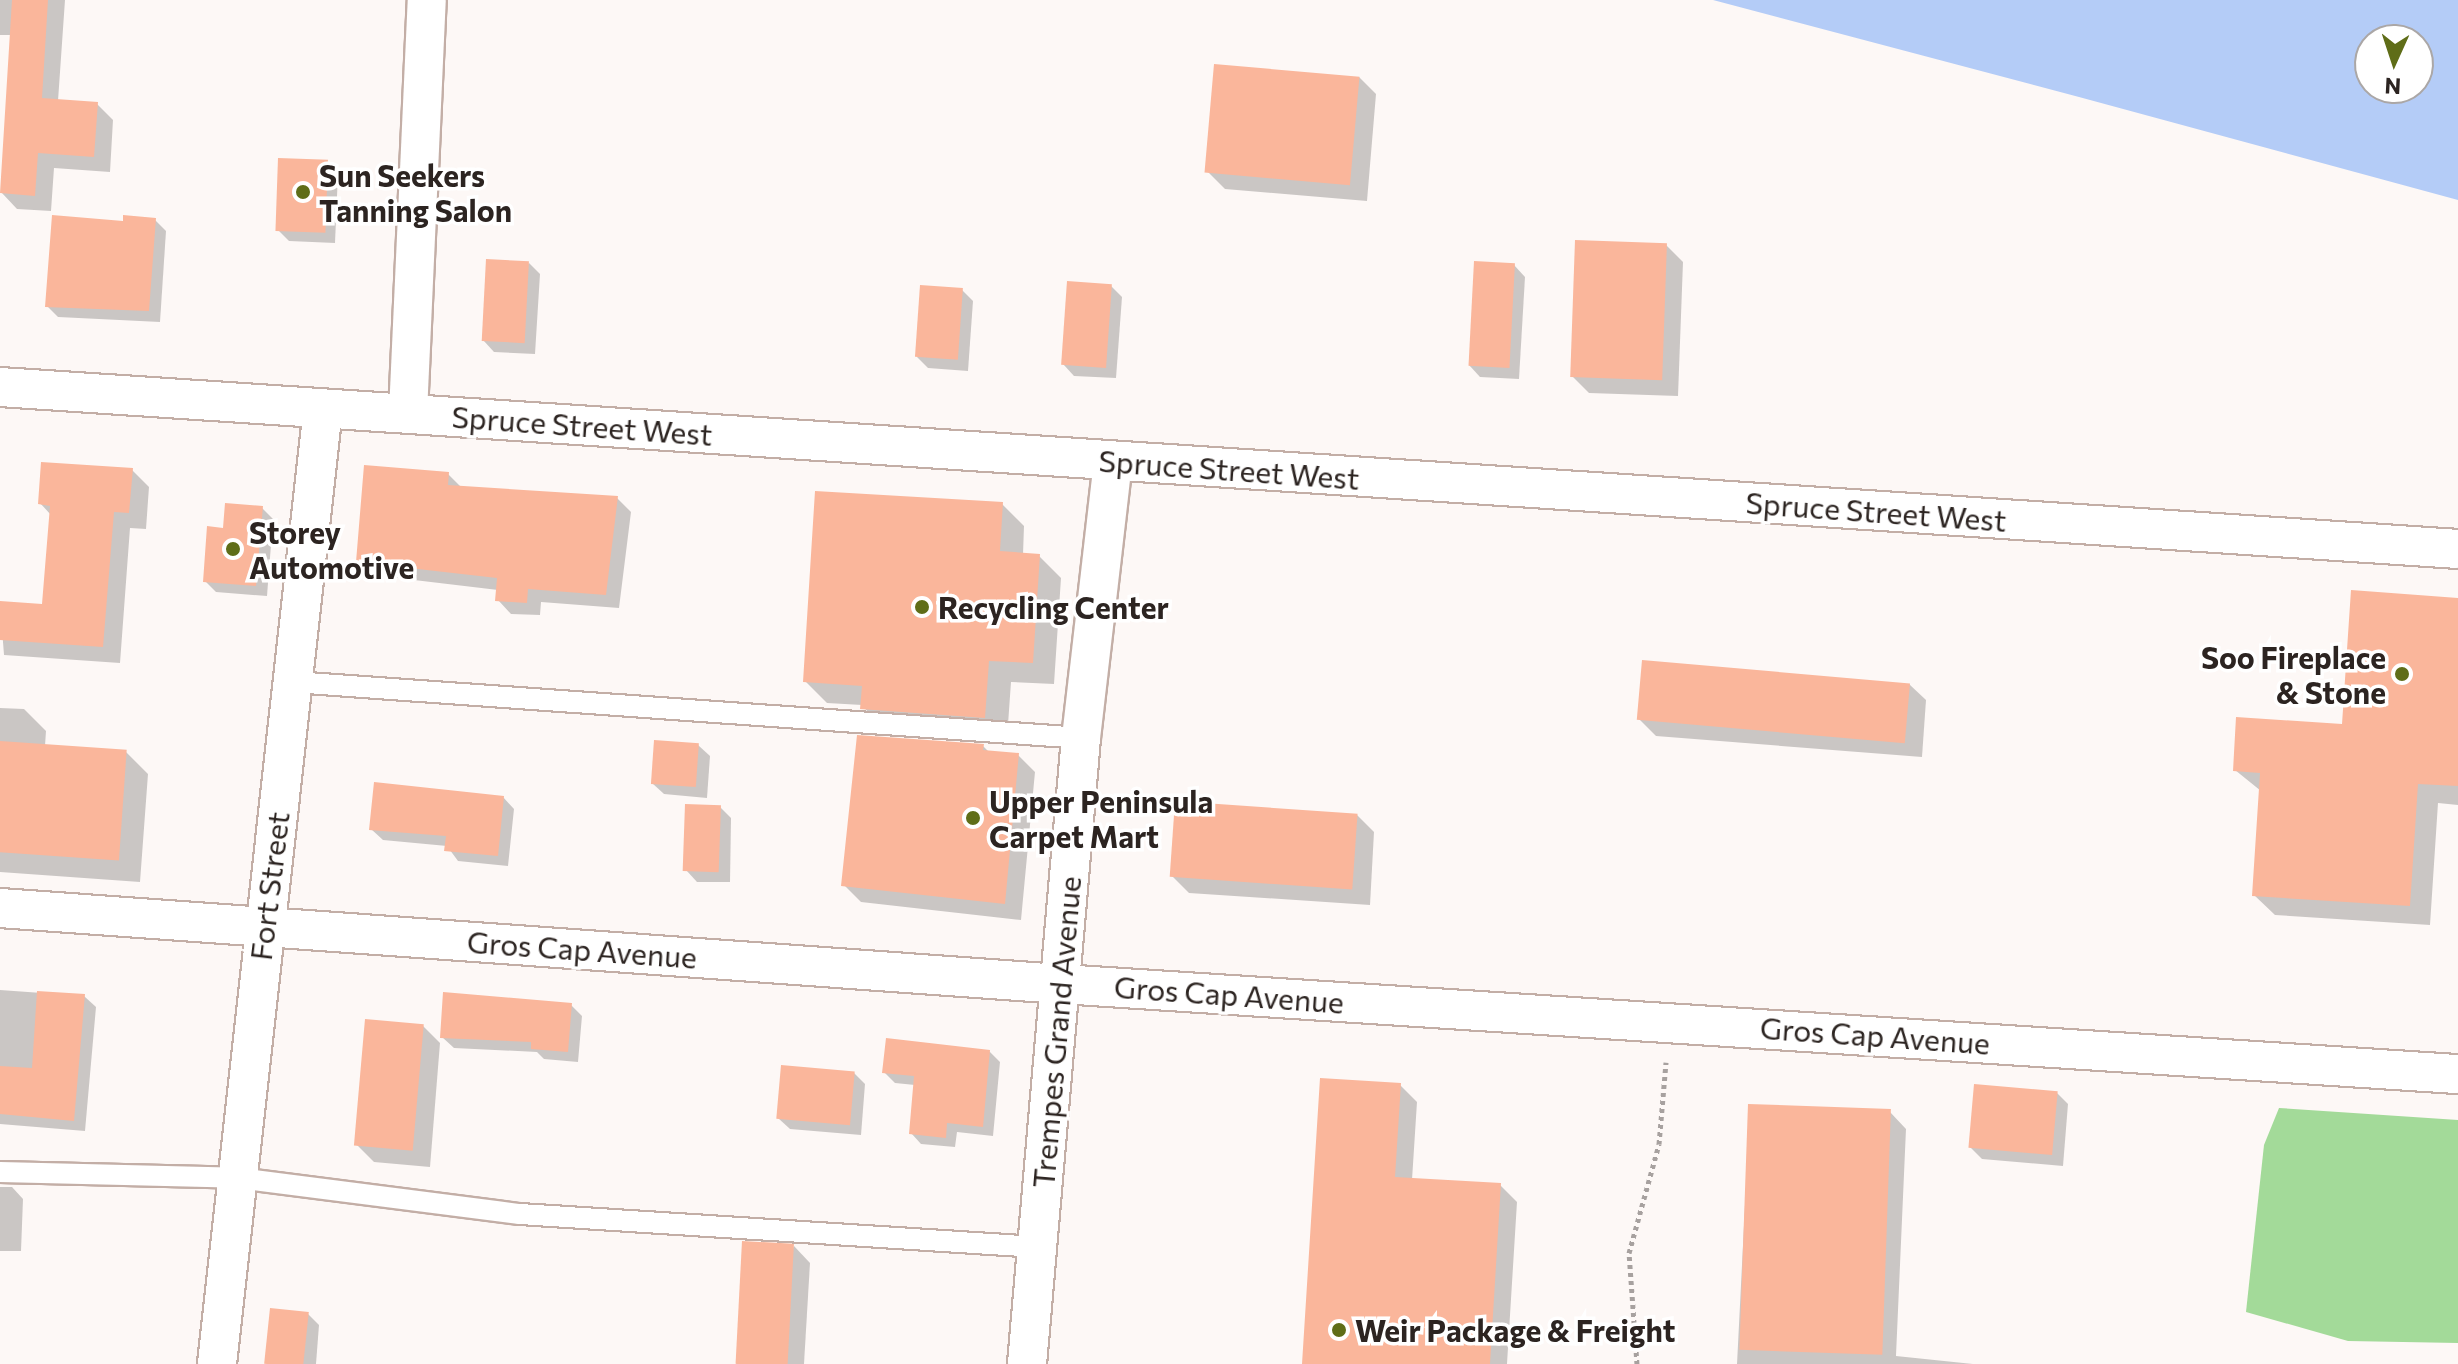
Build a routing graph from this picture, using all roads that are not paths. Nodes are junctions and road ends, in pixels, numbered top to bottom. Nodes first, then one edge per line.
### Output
1 (427, 0) edge
2 (0, 387) edge
3 (323, 409) junction
4 (408, 413) junction
5 (1113, 462) junction
6 (2458, 549) edge
7 (293, 682) junction
8 (1081, 738) junction
9 (0, 908) edge
10 (264, 926) junction
11 (1061, 984) junction
12 (2458, 1074) edge
13 (0, 1172) edge
14 (238, 1178) junction
15 (1038, 1247) junction
16 (217, 1364) edge
17 (1027, 1364) edge

1 - 4 street
2 - 3 street, Spruce Street West
3 - 4 street, Spruce Street West
3 - 7 street, Fort Street
4 - 5 street, Spruce Street West
5 - 6 street, Spruce Street West
5 - 8 street, Trempes Grand Avenue
7 - 8 lane
7 - 10 street, Fort Street
8 - 11 street, Trempes Grand Avenue
9 - 10 street, Gros Cap Avenue
10 - 11 street, Gros Cap Avenue
10 - 14 street, Fort Street
11 - 12 street, Gros Cap Avenue
11 - 15 street, Trempes Grand Avenue
13 - 14 lane
14 - 15 lane
14 - 16 street, Fort Street
15 - 17 street, Trempes Grand Avenue

